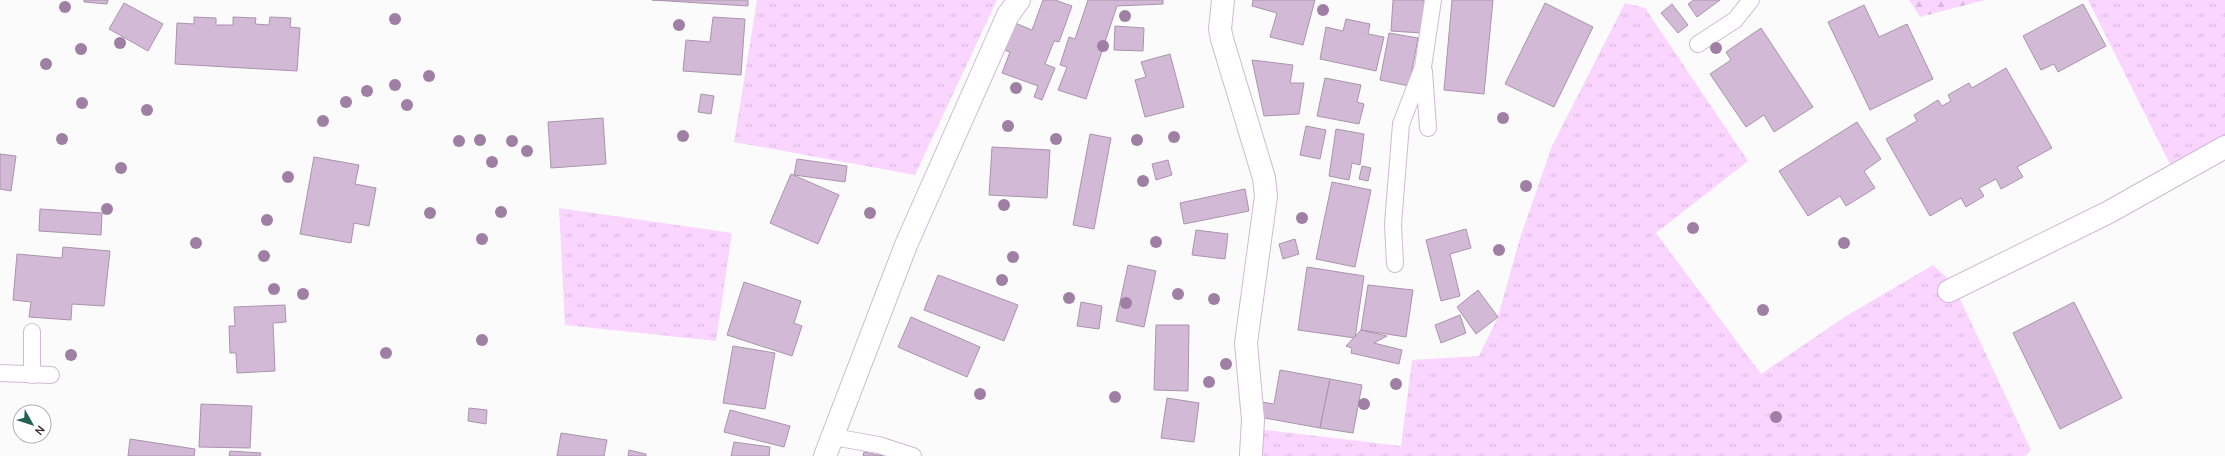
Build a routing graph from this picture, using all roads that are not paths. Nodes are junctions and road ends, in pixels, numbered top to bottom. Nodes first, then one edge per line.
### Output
1 (1019, 0) edge
2 (1222, 0) edge
3 (1433, 0) edge
4 (1751, 0) edge
5 (1698, 44) dead end
6 (1424, 67) junction
7 (1428, 128) dead end
8 (2225, 147) edge
9 (1395, 264) dead end
10 (1950, 291) dead end
11 (32, 332) dead end
12 (0, 373) edge
13 (32, 375) junction
14 (51, 376) dead end
15 (829, 447) edge
16 (1251, 454) dead end
17 (913, 456) edge

1 - 15 street
2 - 16 street
3 - 6 lane
4 - 5 lane
6 - 7 lane
6 - 9 lane
8 - 10 street
11 - 13 lane
12 - 13 lane
13 - 14 lane
15 - 17 lane

